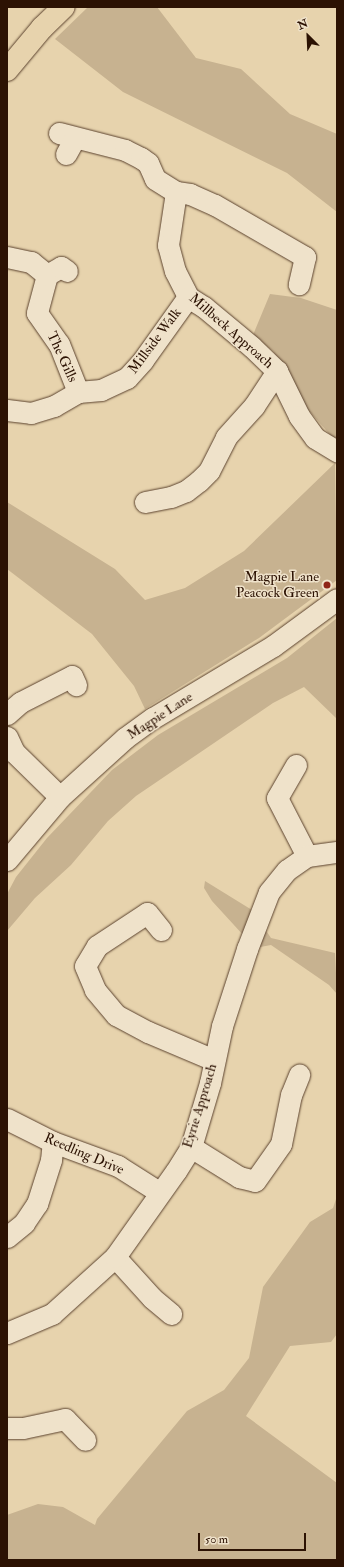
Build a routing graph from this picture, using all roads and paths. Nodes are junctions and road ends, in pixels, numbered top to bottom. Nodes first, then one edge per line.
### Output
1 (64, 7) edge
2 (7, 70) edge
3 (67, 142) dead end
4 (176, 192) junction
5 (7, 257) edge
6 (67, 271) dead end
7 (47, 275) junction
8 (299, 284) dead end
9 (188, 298) junction
10 (276, 371) junction
11 (78, 392) junction
12 (7, 410) edge
13 (337, 451) edge
14 (145, 502) dead end
15 (337, 599) edge
16 (76, 685) dead end
17 (7, 714) edge
18 (7, 737) edge
19 (296, 765) dead end
20 (60, 797) junction
21 (337, 852) edge
22 (307, 856) junction
23 (7, 860) edge
24 (161, 930) dead end
25 (214, 1060) junction
26 (299, 1075) dead end
27 (7, 1119) edge
28 (53, 1142) junction
29 (191, 1146) junction
30 (159, 1192) junction
31 (7, 1237) edge
32 (115, 1257) junction
33 (171, 1314) dead end
34 (7, 1333) edge
35 (7, 1428) edge
36 (85, 1440) dead end

1 - 2 main road
3 - 4 street
4 - 8 street
4 - 9 street, Millbeck Approach
5 - 7 street
6 - 7 street
7 - 11 street, The Gills
9 - 10 street, Millbeck Approach
9 - 11 street, Millside Walk
10 - 13 street, Millbeck Approach
10 - 14 street
11 - 12 street, Millside Walk
15 - 20 street, Magpie Lane
16 - 17 street
18 - 20 street
19 - 22 street
20 - 23 street, Magpie Lane
21 - 22 street, Eyrie Approach
22 - 25 street, Eyrie Approach
24 - 25 street
25 - 29 street, Eyrie Approach
26 - 29 street
27 - 28 street, Reedling Drive
28 - 30 street, Reedling Drive
28 - 31 street
29 - 30 street, Eyrie Approach
30 - 32 street, Eyrie Approach
32 - 33 street
32 - 34 street, Eyrie Approach
35 - 36 street

